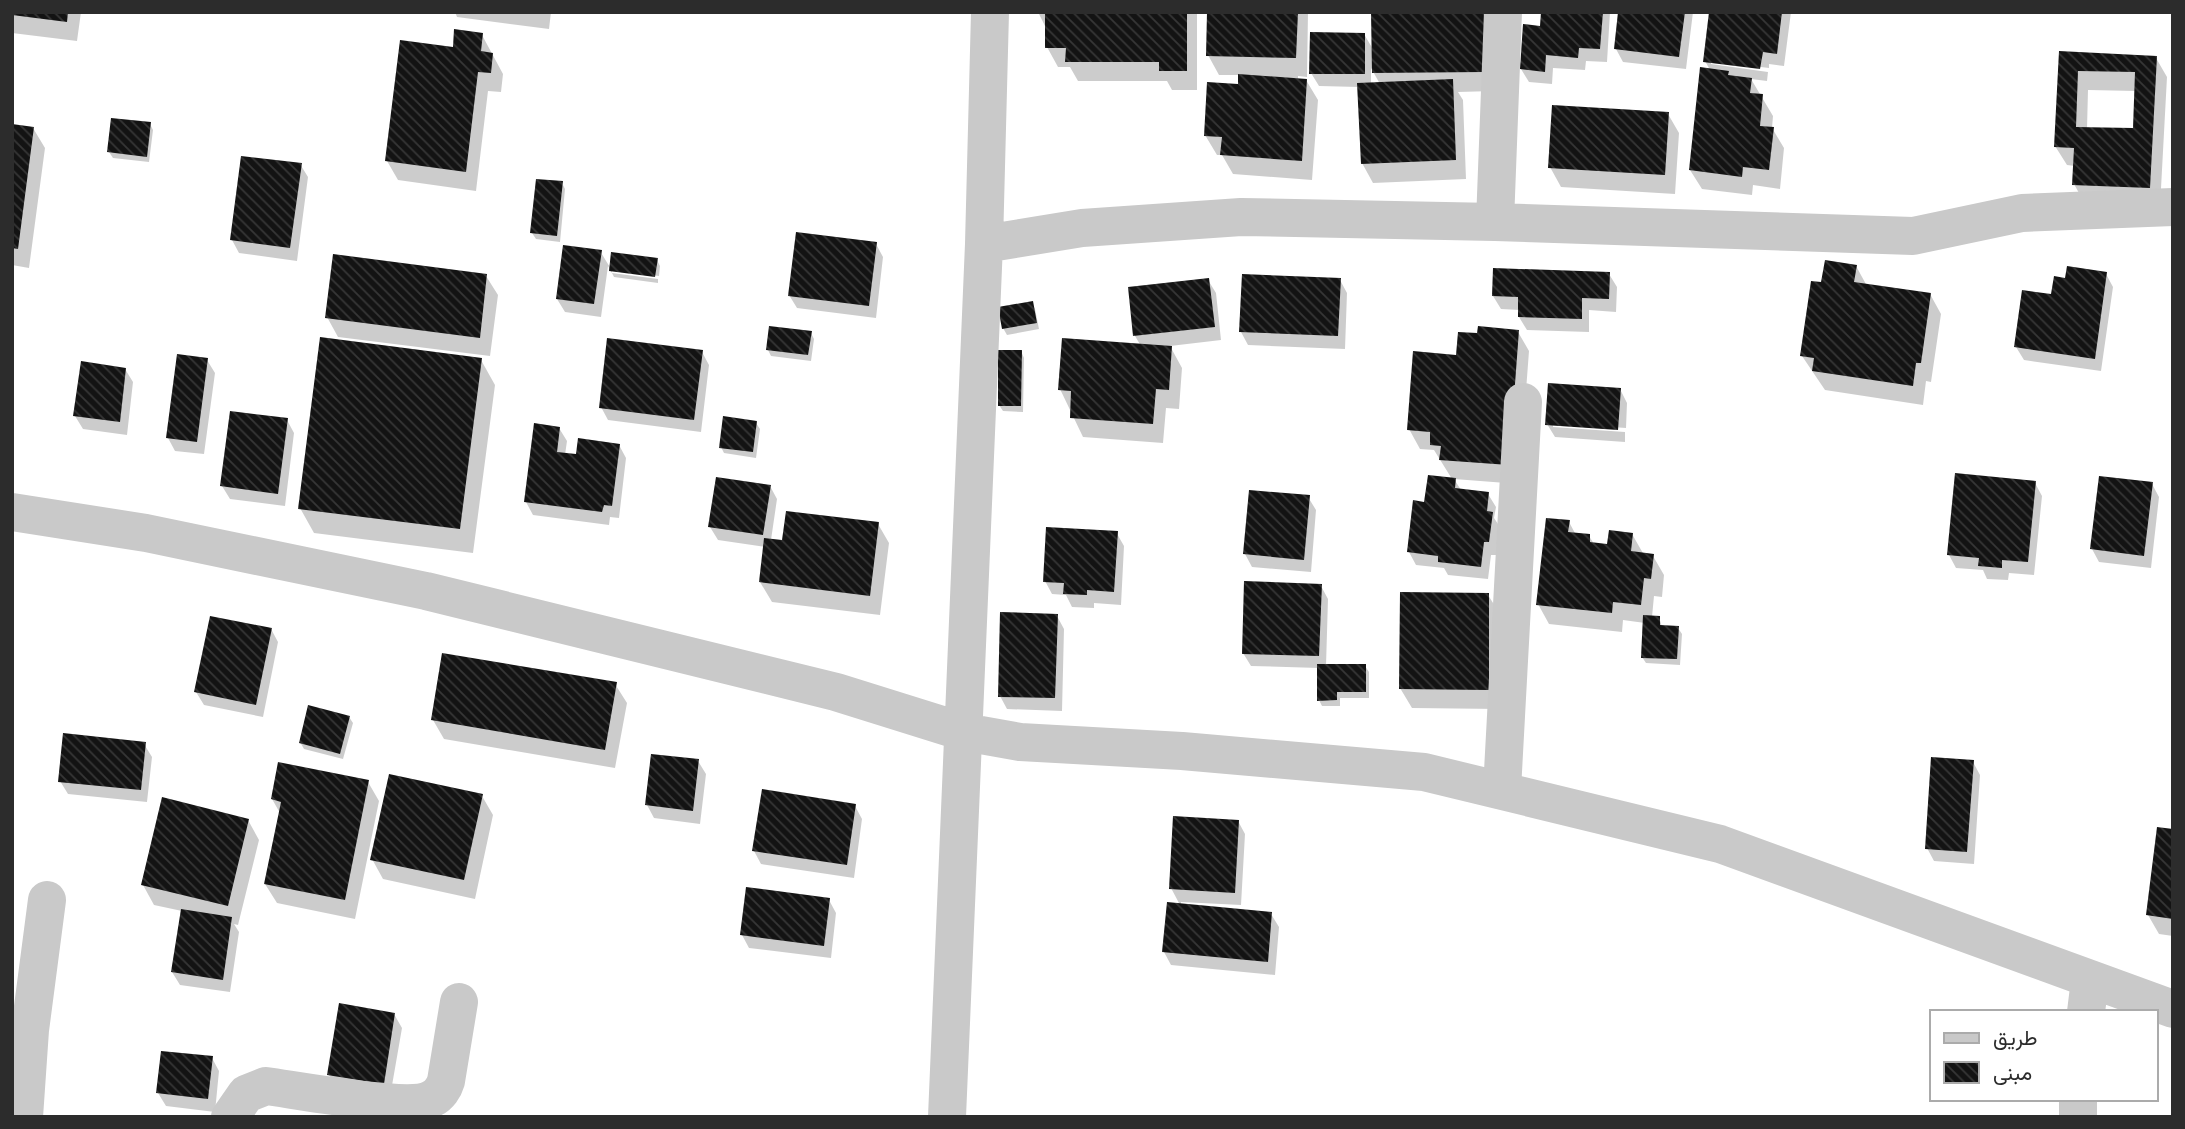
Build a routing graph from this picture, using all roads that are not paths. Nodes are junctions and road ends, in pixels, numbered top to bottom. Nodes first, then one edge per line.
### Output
1 (990, 12) edge
2 (1503, 12) edge
3 (2173, 207) edge
4 (1495, 222) junction
5 (984, 244) junction
6 (1524, 402) dead end
7 (12, 512) edge
8 (964, 732) junction
9 (1502, 790) junction
10 (47, 900) dead end
11 (2088, 996) edge
12 (458, 1002) dead end
13 (2173, 1009) edge
14 (24, 1117) edge
15 (230, 1117) edge
16 (947, 1117) edge

1 - 5 street
2 - 4 street
3 - 4 street
4 - 5 street
5 - 8 street
6 - 9 street
7 - 8 street
8 - 9 street
8 - 16 street
9 - 11 street
10 - 14 street
11 - 13 street
12 - 15 street

